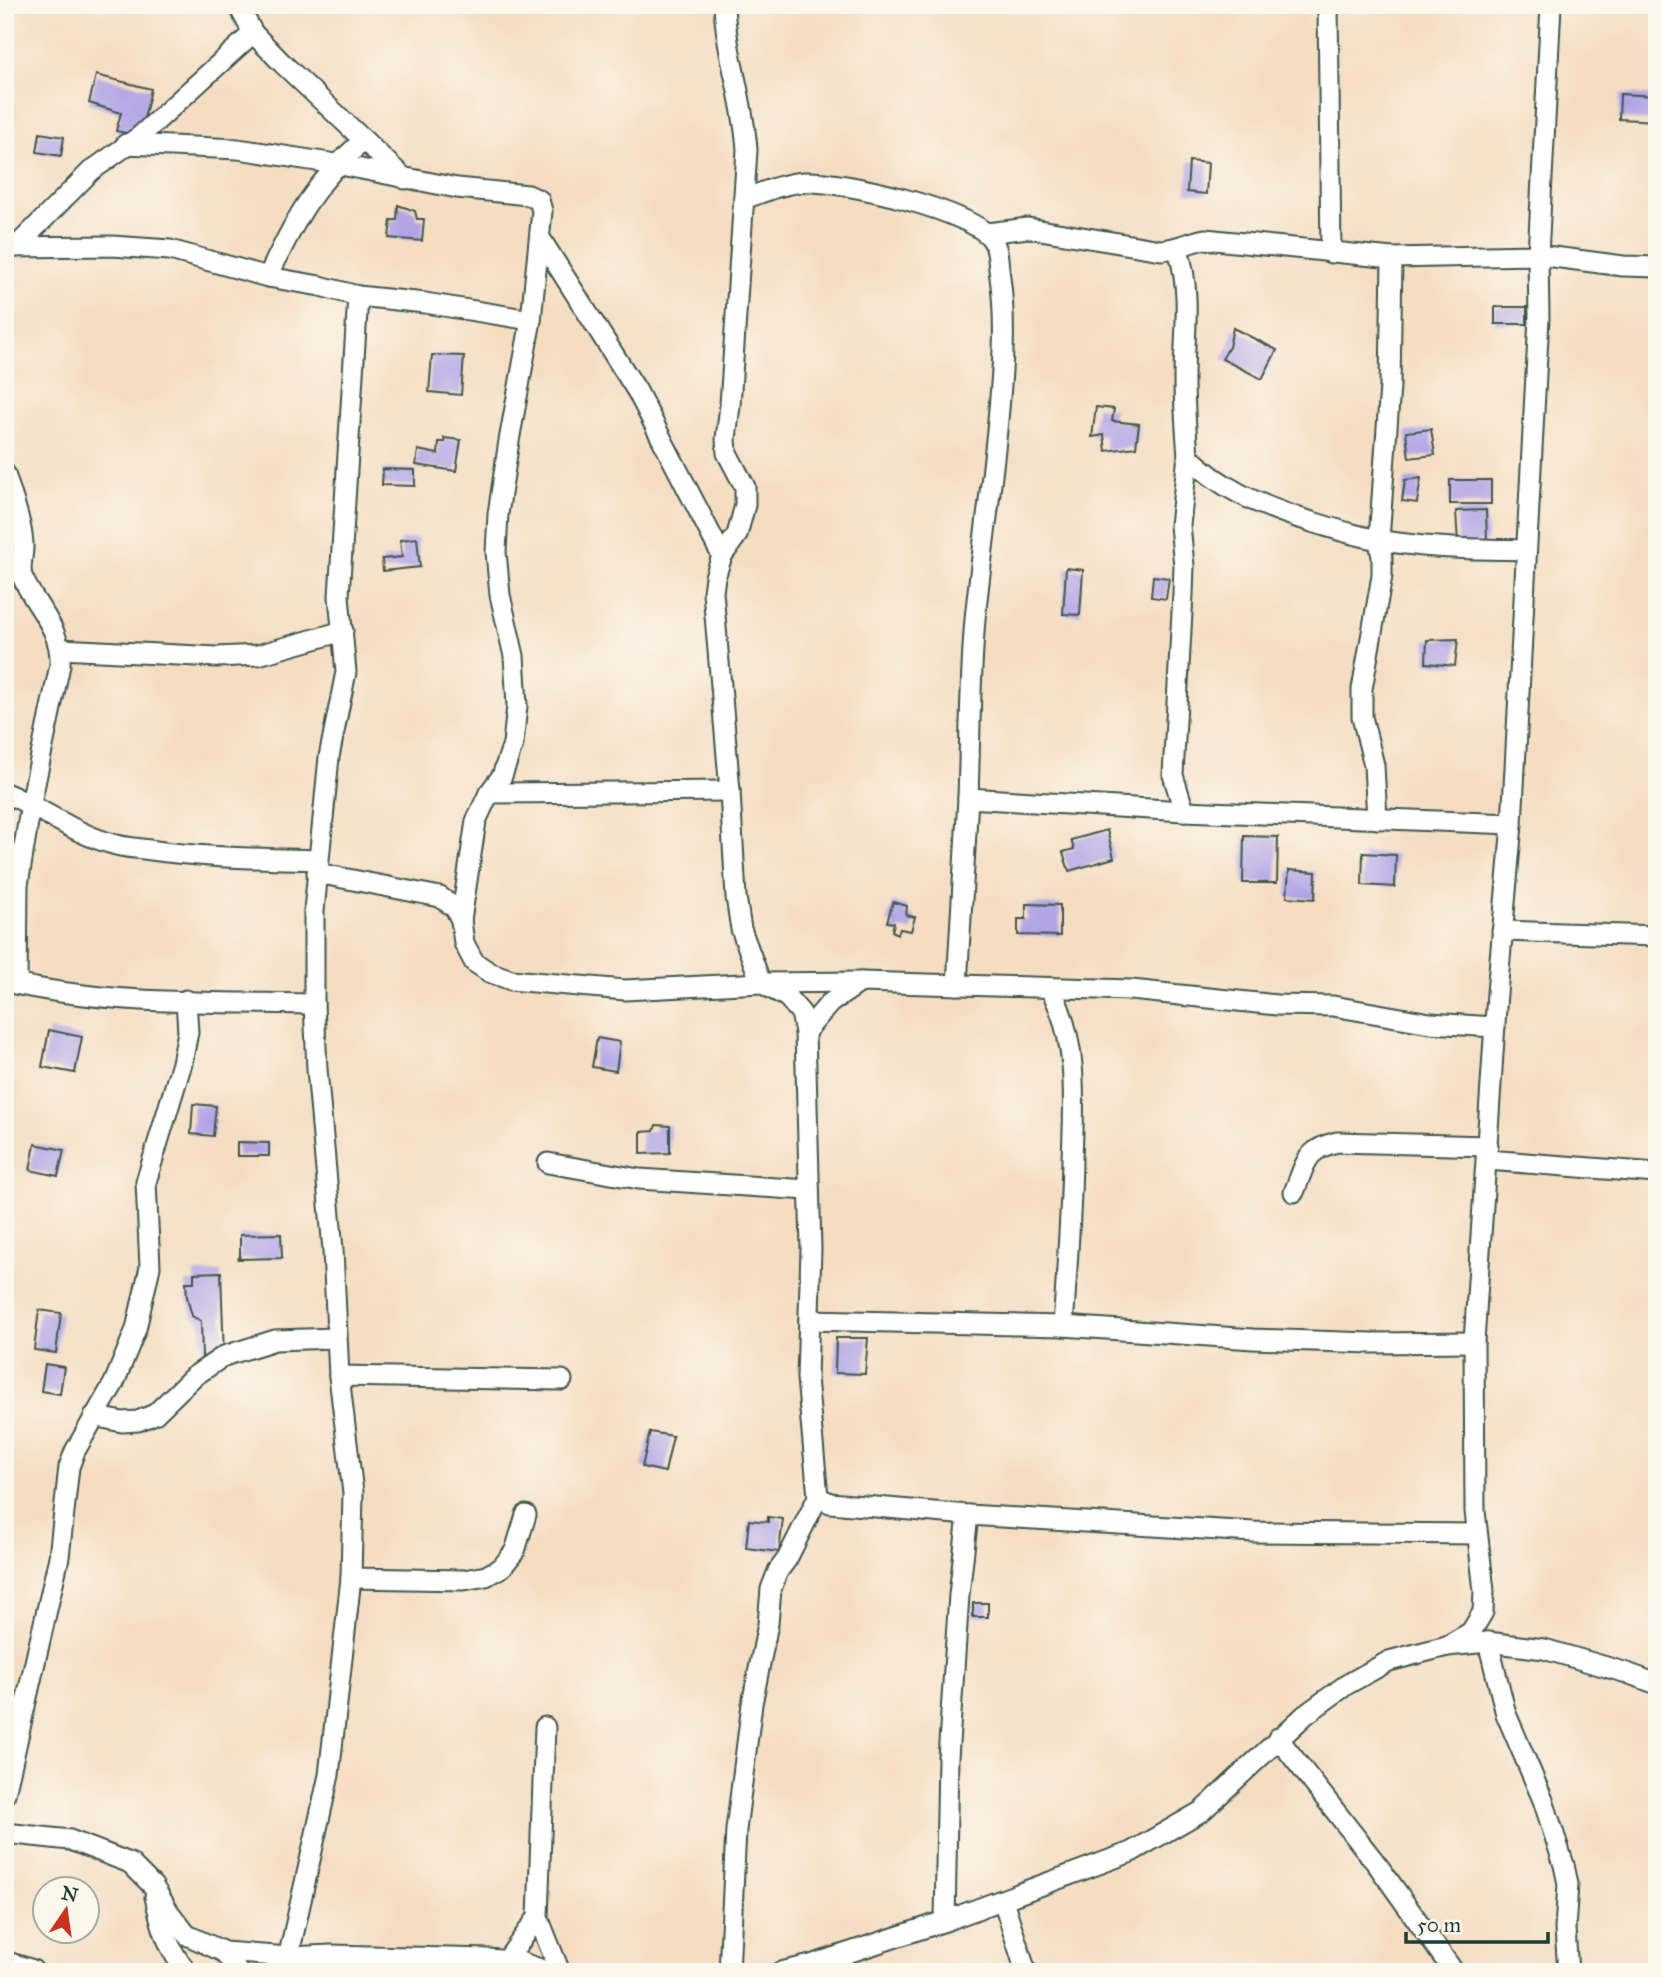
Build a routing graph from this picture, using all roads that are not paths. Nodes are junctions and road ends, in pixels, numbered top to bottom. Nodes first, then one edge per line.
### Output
1 (238, 5) edge
2 (724, 5) edge
3 (1328, 5) edge
4 (1551, 5) edge
5 (253, 33) junction
6 (364, 140) junction
7 (126, 145) junction
8 (336, 164) junction
9 (406, 180) junction
10 (744, 199) junction
11 (988, 233) junction
12 (540, 238) junction
13 (11, 247) edge
14 (1178, 249) junction
15 (1331, 253) junction
16 (1538, 255) junction
17 (1392, 258) junction
18 (1657, 267) edge
19 (268, 277) junction
20 (358, 296) junction
21 (531, 320) junction
22 (1188, 456) junction
23 (5, 474) edge
24 (1379, 540) junction
25 (1526, 550) junction
26 (722, 556) junction
27 (343, 631) junction
28 (61, 649) junction
29 (730, 791) junction
30 (5, 793) edge
31 (489, 793) junction
32 (968, 799) junction
33 (32, 803) junction
34 (1184, 811) junction
35 (1377, 819) junction
36 (1512, 824) junction
37 (317, 866) junction
38 (18, 885) junction
39 (5, 909) edge
40 (461, 920) junction
41 (1502, 931) junction
42 (1657, 936) edge
43 (861, 982) junction
44 (11, 983) edge
45 (761, 983) junction
46 (957, 985) junction
47 (1051, 988) junction
48 (186, 1000) junction
49 (314, 1004) junction
50 (1495, 1027) junction
51 (805, 1032) junction
52 (1488, 1153) junction
53 (548, 1163) dead end
54 (1657, 1173) edge
55 (810, 1190) junction
56 (1294, 1192) dead end
57 (809, 1320) junction
58 (1063, 1326) junction
59 (336, 1338) junction
60 (1474, 1342) junction
61 (339, 1376) junction
62 (562, 1380) dead end
63 (94, 1416) junction
64 (818, 1497) junction
65 (968, 1515) junction
66 (526, 1516) dead end
67 (1477, 1534) junction
68 (351, 1578) junction
69 (1488, 1642) junction
70 (1447, 1646) junction
71 (1657, 1684) edge
72 (545, 1727) dead end
73 (1278, 1738) junction
74 (5, 1794) edge
75 (5, 1833) edge
76 (153, 1886) junction
77 (1003, 1900) junction
78 (538, 1917) junction
79 (945, 1921) junction
80 (224, 1952) junction
81 (506, 1961) junction
82 (5, 1964) edge
83 (287, 1964) edge
84 (32, 1972) edge
85 (187, 1972) edge
86 (238, 1972) edge
87 (549, 1972) edge
88 (560, 1972) edge
89 (729, 1972) edge
90 (781, 1972) edge
91 (1026, 1972) edge
92 (1454, 1972) edge
93 (1568, 1972) edge

1 - 5 street
2 - 10 street
3 - 15 street
4 - 16 street
5 - 6 street
5 - 7 street
6 - 8 street
6 - 9 street
7 - 8 street
7 - 13 street
8 - 9 street
8 - 19 street
9 - 12 street
10 - 11 street
10 - 26 street
11 - 14 street
11 - 32 street
12 - 21 street
12 - 26 street
13 - 19 street
14 - 15 street
14 - 22 street
15 - 17 street
16 - 17 street
16 - 18 street
16 - 25 street
17 - 24 street
19 - 20 street
20 - 21 street
20 - 27 street
21 - 31 street
22 - 24 street
22 - 34 street
23 - 28 street
24 - 25 street
24 - 35 street
25 - 36 street
26 - 29 street
27 - 28 street
27 - 37 street
28 - 33 street
29 - 31 street
29 - 45 street
30 - 33 street
31 - 40 street
32 - 34 street
32 - 46 street
33 - 37 street
33 - 38 street
34 - 35 street
35 - 36 street
36 - 41 street
37 - 40 street
37 - 49 street
38 - 39 street
38 - 44 street
40 - 45 street
41 - 42 street
41 - 50 street
43 - 45 street
43 - 46 street
43 - 51 street
44 - 48 street
45 - 51 street
46 - 47 street
47 - 50 street
47 - 58 street
48 - 49 street
48 - 63 street
49 - 59 street
50 - 52 street
51 - 55 street
52 - 54 street
52 - 56 street
52 - 60 street
53 - 55 street
55 - 57 street
57 - 58 street
57 - 64 street
58 - 60 street
59 - 61 street
59 - 63 street
60 - 67 street
61 - 62 street
61 - 68 street
63 - 74 street
64 - 65 street
64 - 89 street
65 - 67 street
65 - 79 street
66 - 68 street
67 - 70 street
68 - 83 street
69 - 70 street
69 - 71 street
69 - 93 street
70 - 73 street
72 - 78 street
73 - 77 street
73 - 92 street
75 - 76 street
76 - 80 street
76 - 85 street
77 - 79 street
77 - 91 street
78 - 81 street
78 - 88 street
79 - 90 street
80 - 83 street
80 - 86 street
81 - 83 street
81 - 87 street
82 - 84 main road

